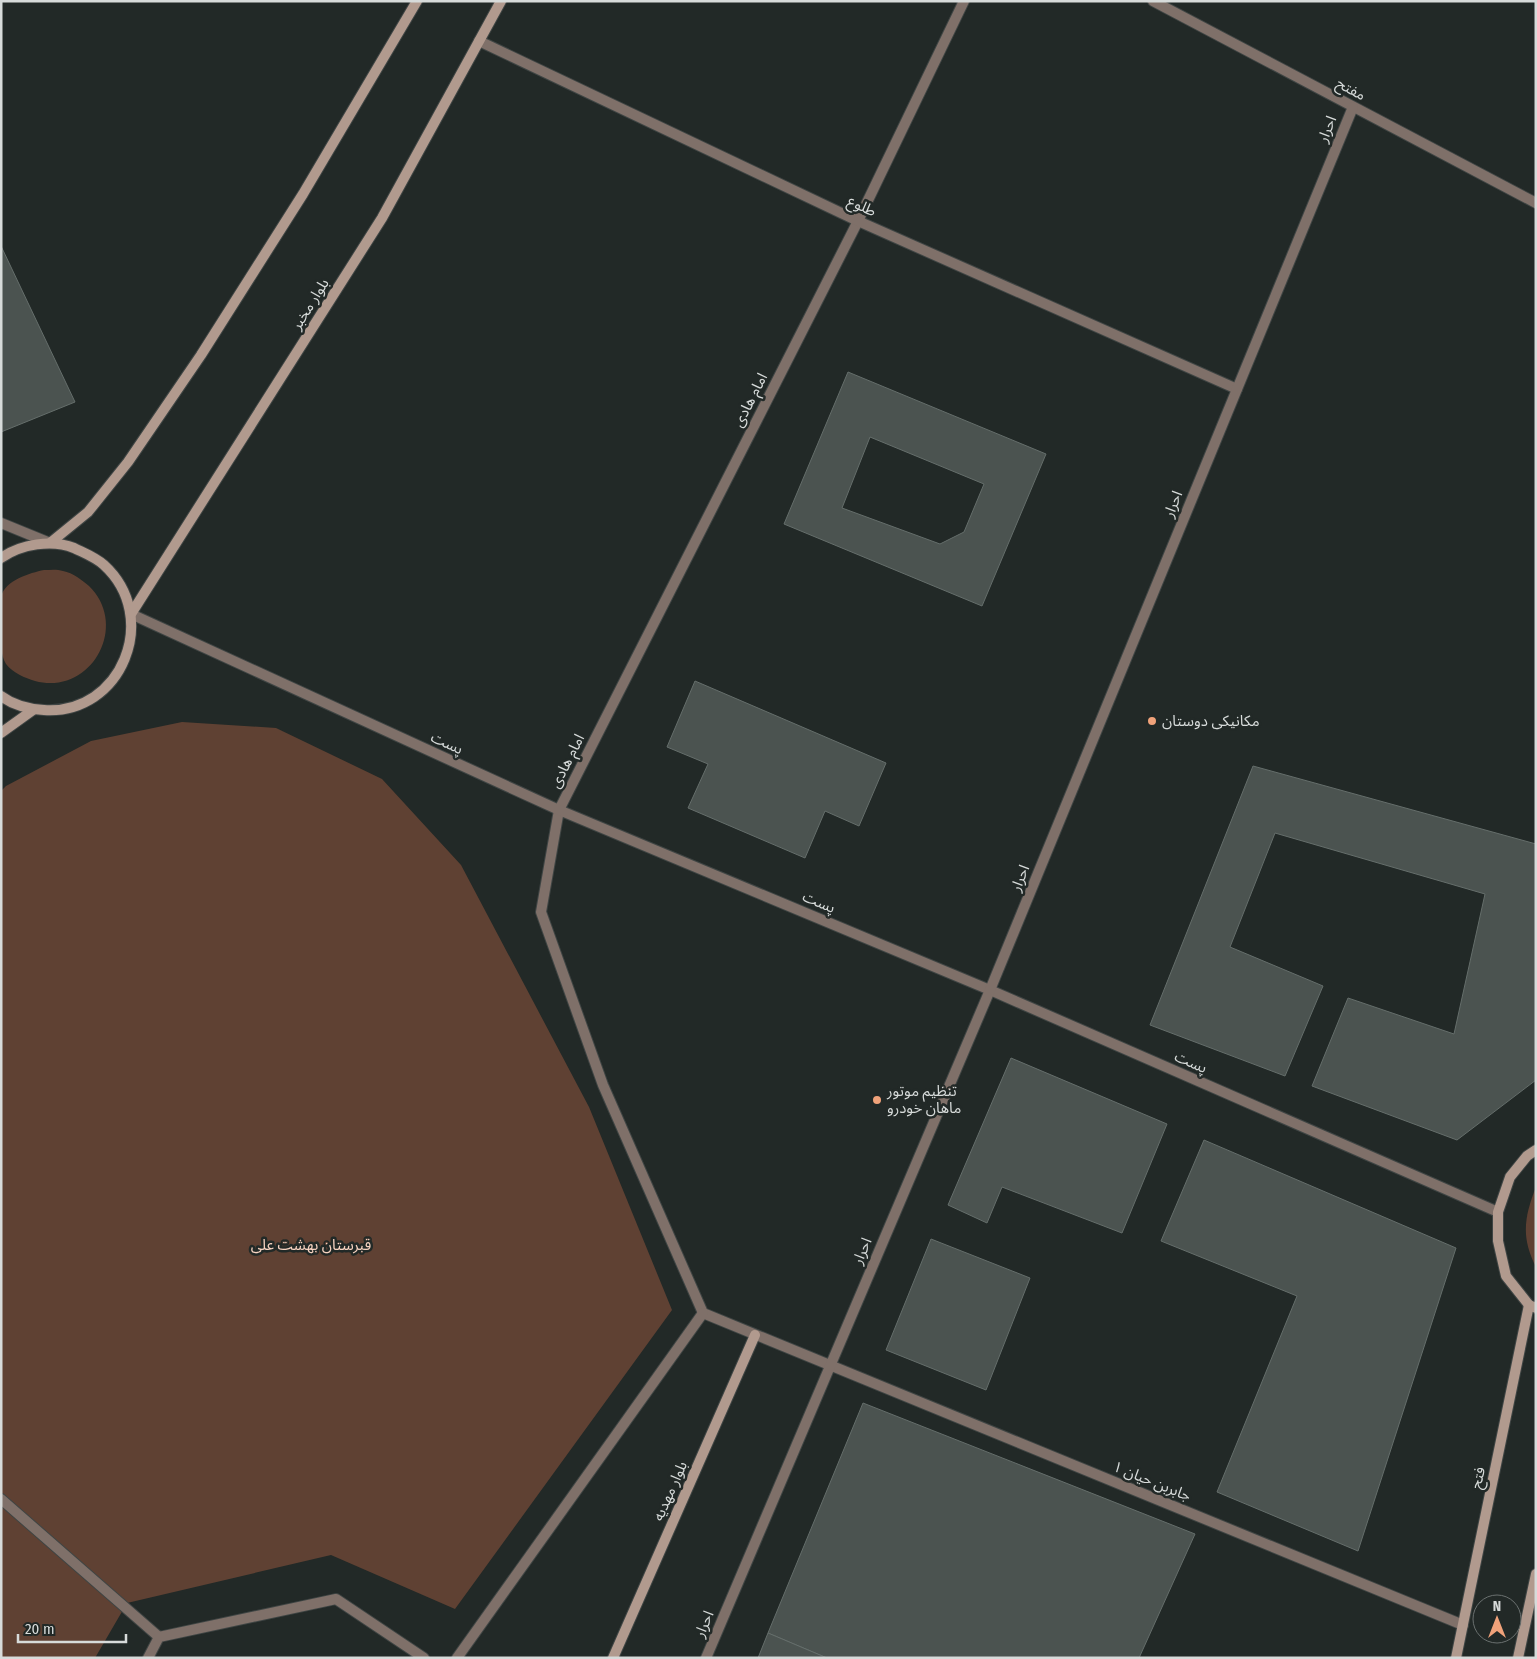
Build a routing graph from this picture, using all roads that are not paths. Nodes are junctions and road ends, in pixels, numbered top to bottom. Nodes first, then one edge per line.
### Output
1 (417, 1) edge
2 (500, 1) edge
3 (964, 1) edge
4 (1153, 1) edge
5 (479, 41) junction
6 (1353, 107) junction
7 (1536, 204) edge
8 (858, 221) junction
9 (1237, 389) junction
10 (1, 523) edge
11 (50, 544) junction
12 (1, 558) edge
13 (130, 614) junction
14 (1, 696) edge
15 (34, 710) junction
16 (1, 732) edge
17 (558, 810) junction
18 (990, 990) junction
19 (1536, 1150) edge
20 (1498, 1212) junction
21 (1532, 1306) edge
22 (702, 1313) junction
23 (755, 1336) junction
24 (830, 1365) junction
25 (1, 1499) edge
26 (1536, 1574) edge
27 (1463, 1625) junction
28 (159, 1637) junction
29 (148, 1658) edge
30 (424, 1658) edge
31 (457, 1658) edge
32 (613, 1658) edge
33 (706, 1658) edge
34 (1456, 1658) edge
35 (1518, 1658) edge

1 - 11 main road
2 - 5 main road, بلوار مخبر
3 - 8 street, امام هادی
4 - 6 street, مفتح
5 - 8 street, طلوع
5 - 13 main road, بلوار مخبر
6 - 7 street, مفتح
6 - 9 street, احرار
8 - 9 street, طلوع
8 - 17 street, امام هادی
9 - 18 street, احرار
10 - 11 street
11 - 12 main road
11 - 13 main road
13 - 15 main road
13 - 17 street, پست
14 - 15 main road
15 - 16 main road
17 - 18 street, پست
17 - 22 street, امام هادی
18 - 20 street, پست
18 - 24 street, احرار
19 - 20 main road
20 - 21 main road
21 - 27 main road, فتح
22 - 23 street, جابربن حیان ۱
22 - 31 street
23 - 24 street, جابربن حیان ۱
23 - 32 main road, بلوار مهدیه
24 - 27 street, جابربن حیان ۱
24 - 33 street, احرار
25 - 28 street
26 - 35 main road
27 - 34 main road, فتح
28 - 29 street
28 - 30 street

